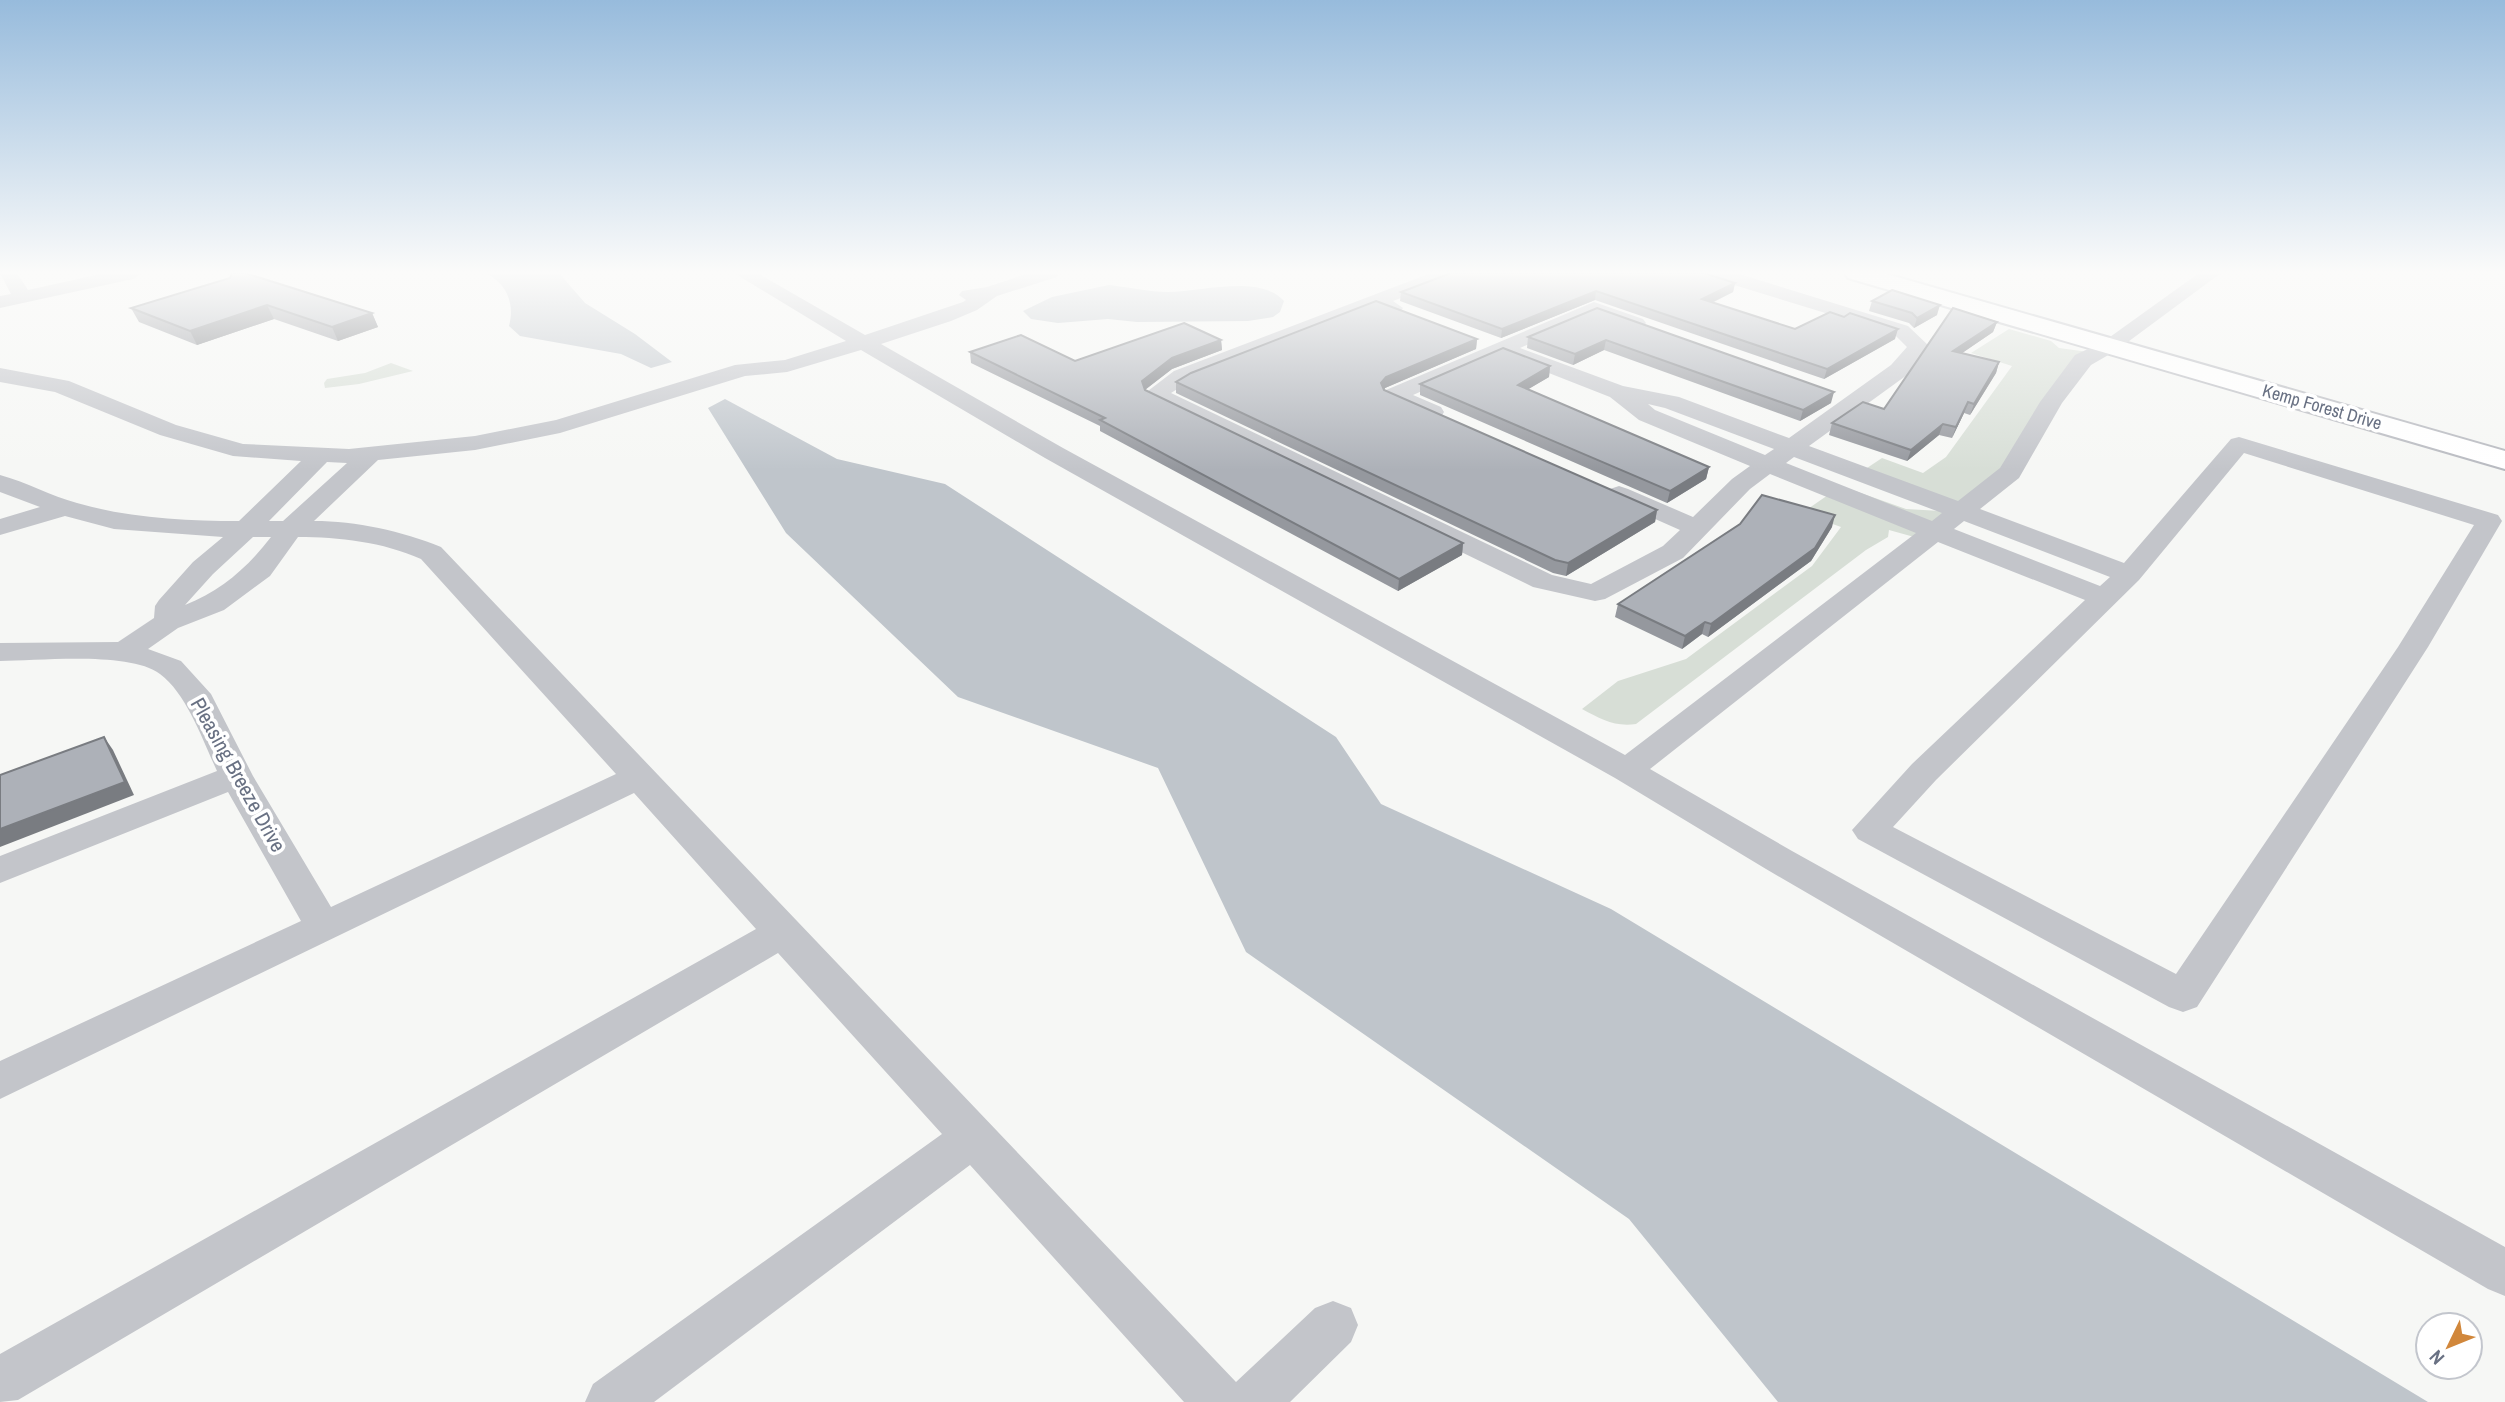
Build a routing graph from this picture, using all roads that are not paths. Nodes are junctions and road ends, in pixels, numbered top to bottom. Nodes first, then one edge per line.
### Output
1 (849, 338) edge
2 (854, 338) edge
3 (1279, 338) edge
4 (1526, 338) edge
5 (1910, 338) edge
6 (2084, 338) edge
7 (2121, 338) edge
8 (1476, 339) edge
9 (2110, 346) junction
10 (1502, 349) junction
11 (0, 375) edge
12 (1618, 392) junction
13 (1834, 392) edge
14 (1859, 401) junction
15 (1458, 423) edge
16 (1791, 449) junction
17 (372, 454) junction
18 (321, 455) junction
19 (2505, 460) edge
20 (1767, 465) junction
21 (0, 483) edge
22 (1596, 484) edge
23 (332, 491) junction
24 (283, 492) junction
25 (65, 508) junction
26 (1961, 512) junction
27 (0, 527) edge
28 (1697, 528) junction
29 (246, 529) junction
30 (290, 529) junction
31 (1936, 532) junction
32 (2129, 574) junction
33 (2104, 598) junction
34 (168, 622) junction
35 (125, 651) junction
36 (0, 652) edge
37 (1627, 770) junction
38 (236, 776) junction
39 (639, 777) junction
40 (0, 870) edge
41 (323, 927) junction
42 (783, 932) junction
43 (0, 1081) edge
44 (973, 1137) junction
45 (2505, 1273) edge
46 (1333, 1325) dead end
47 (0, 1382) edge
48 (611, 1402) edge
49 (1219, 1402) edge
50 (1253, 1402) edge

1 - 17 street
2 - 37 street
3 - 28 street
4 - 10 street
5 - 14 street
6 - 9 street, Kemp Forest Drive
7 - 9 street
8 - 10 street
9 - 19 street, Kemp Forest Drive
9 - 26 street
10 - 12 street
10 - 15 street
11 - 18 street
12 - 16 street
12 - 20 street
13 - 14 street
14 - 16 street
16 - 20 street
16 - 26 street
17 - 18 street
17 - 23 street
18 - 24 street
20 - 28 street
20 - 31 street
21 - 25 street
22 - 28 street
23 - 24 street
23 - 30 street
24 - 29 street
25 - 27 street
25 - 29 street
26 - 31 street
26 - 32 street
29 - 30 street
29 - 34 street
30 - 34 street
30 - 39 street
31 - 33 street
31 - 37 street
32 - 33 street
32 - 33 street
34 - 35 street
35 - 36 street, Pleasing Breeze Drive
35 - 38 street, Pleasing Breeze Drive
37 - 45 street
38 - 40 street
38 - 41 street, Pleasing Breeze Drive
39 - 41 street
39 - 42 street
41 - 43 street
42 - 44 street
42 - 47 street
44 - 48 street
44 - 49 street
46 - 50 street

